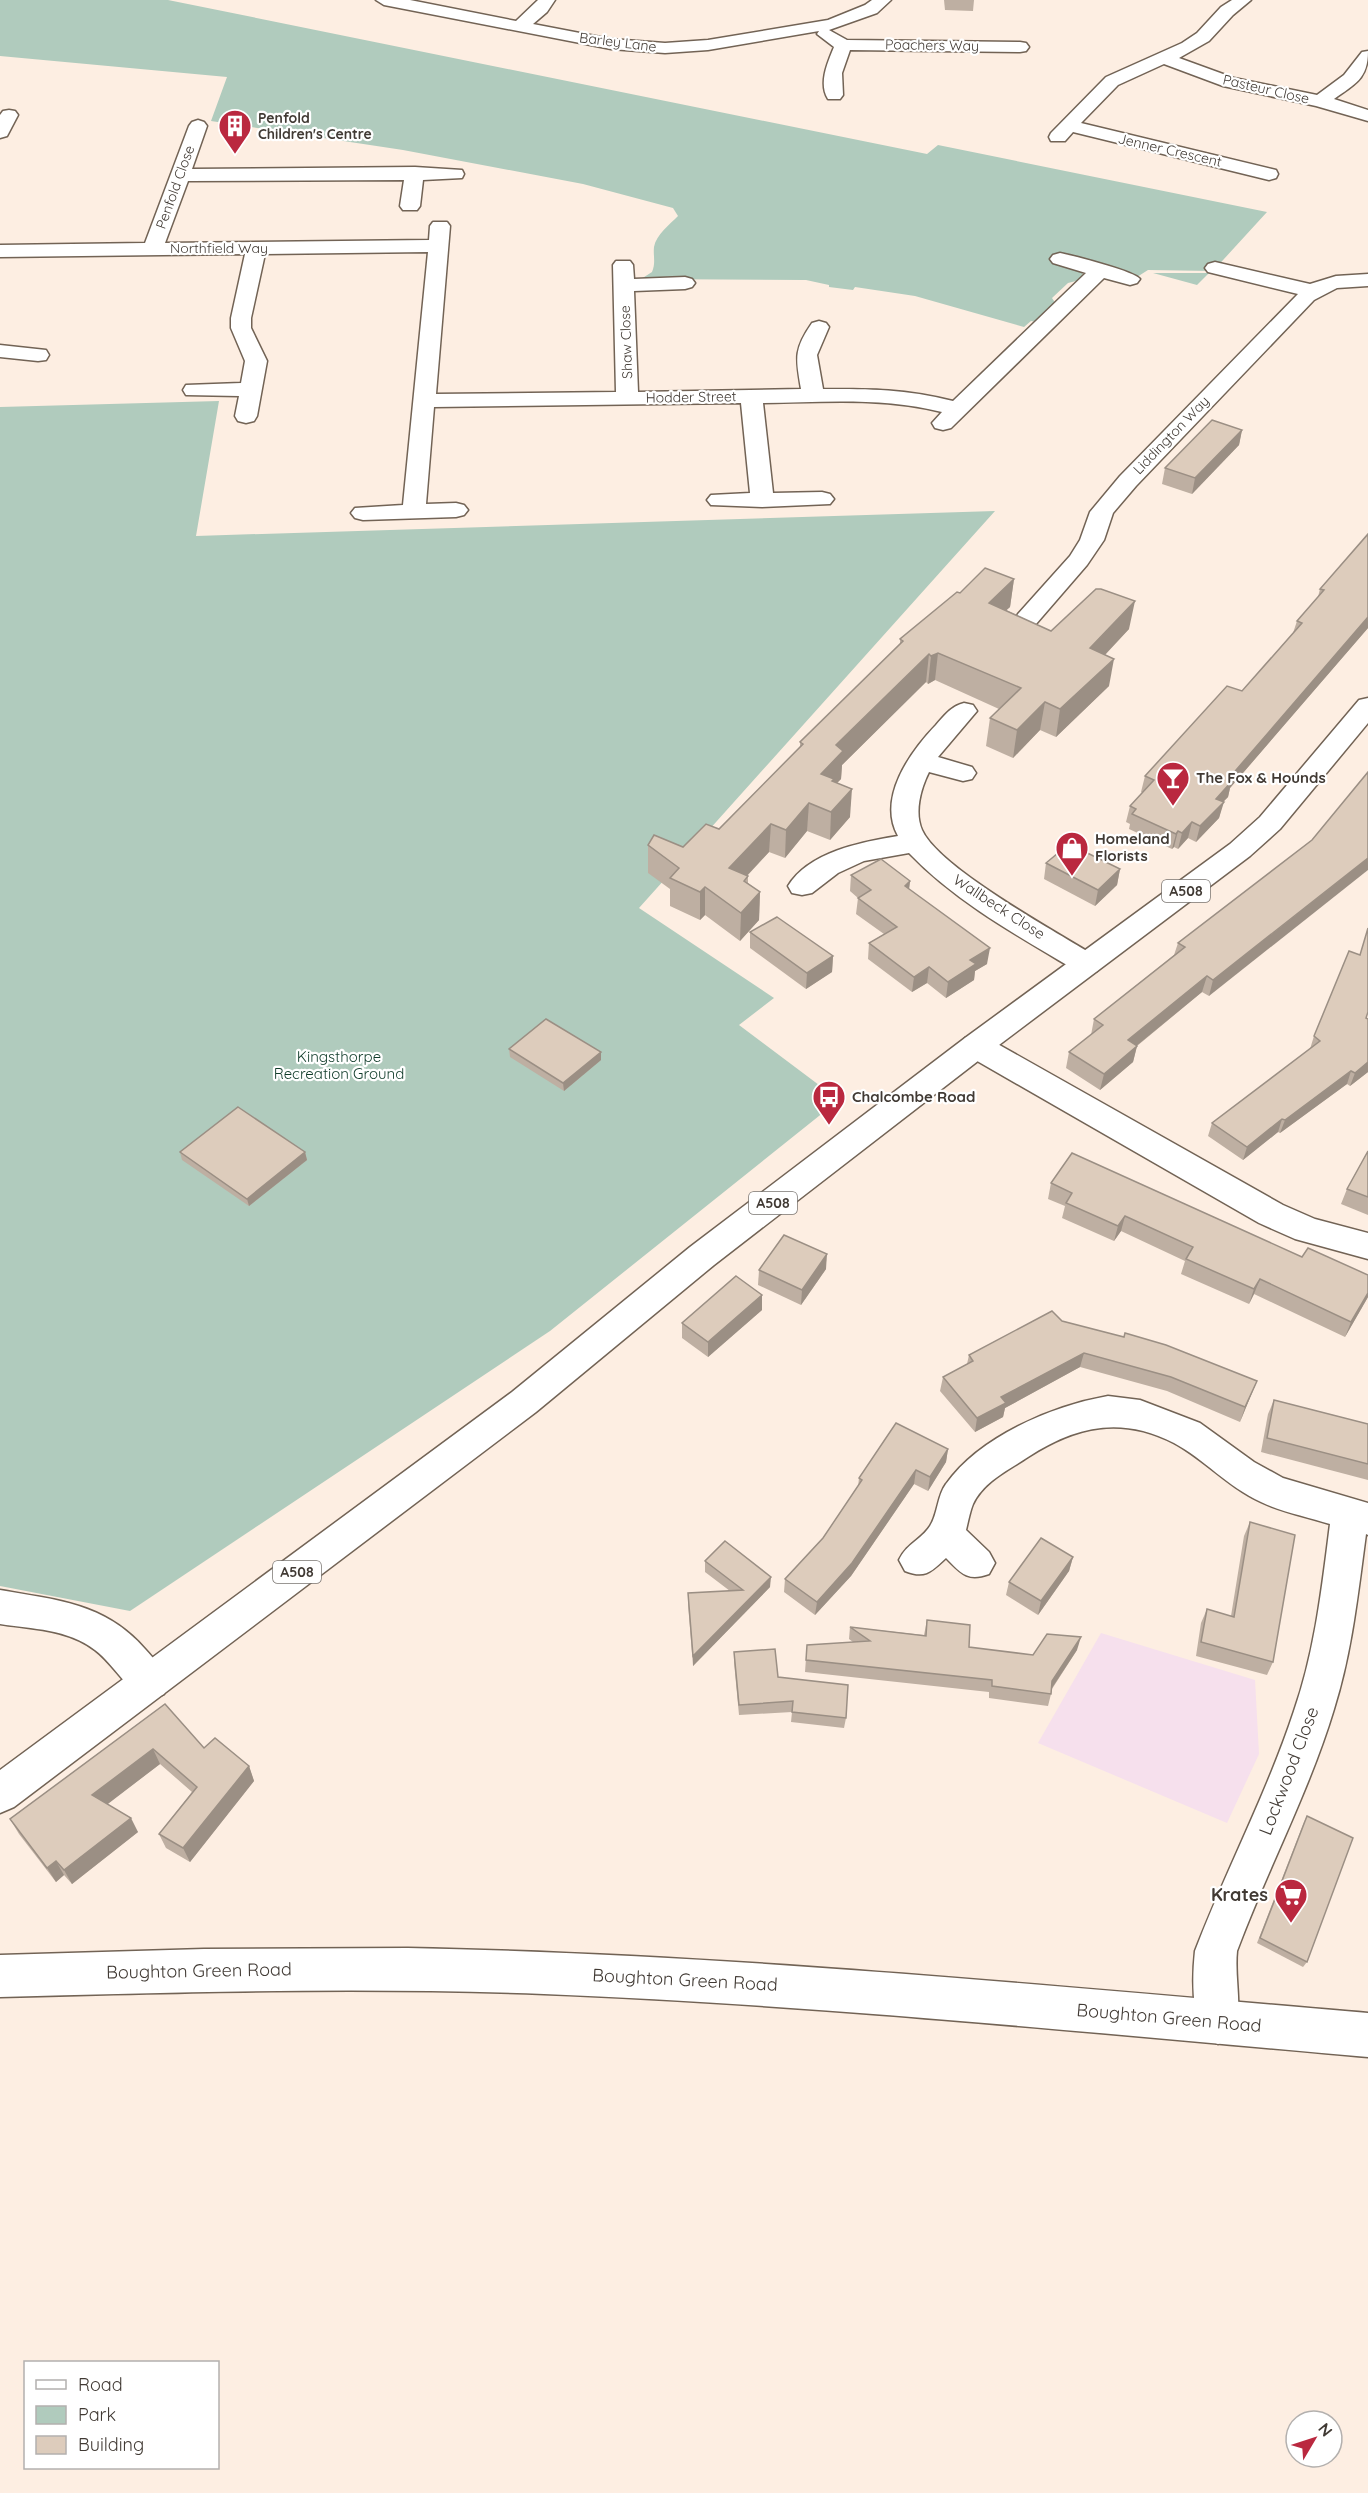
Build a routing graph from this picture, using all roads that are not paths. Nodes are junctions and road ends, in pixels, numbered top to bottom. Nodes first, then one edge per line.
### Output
1 (384, 0) edge
2 (547, 0) edge
3 (883, 0) edge
4 (1244, 0) edge
5 (520, 26) junction
6 (817, 27) junction
7 (843, 45) junction
8 (1020, 47) dead end
9 (1368, 56) edge
10 (1166, 59) junction
11 (834, 95) dead end
12 (1320, 101) junction
13 (1368, 116) edge
14 (198, 126) dead end
15 (415, 173) junction
16 (455, 174) dead end
17 (180, 175) junction
18 (1272, 175) dead end
19 (410, 206) dead end
20 (256, 248) junction
21 (153, 249) junction
22 (0, 251) edge
23 (1060, 259) dead end
24 (1215, 268) dead end
25 (1100, 270) junction
26 (1130, 279) dead end
27 (1368, 280) edge
28 (685, 284) dead end
29 (1312, 291) junction
30 (819, 327) dead end
31 (0, 351) edge
32 (38, 355) dead end
33 (251, 389) junction
34 (194, 390) dead end
35 (813, 395) junction
36 (751, 396) junction
37 (627, 398) junction
38 (424, 401) junction
39 (957, 409) junction
40 (246, 416) dead end
41 (940, 427) dead end
42 (822, 499) dead end
43 (719, 500) dead end
44 (762, 500) junction
45 (456, 510) dead end
46 (414, 511) junction
47 (363, 513) dead end
48 (1027, 619) edge
49 (1368, 706) edge
50 (964, 711) dead end
51 (923, 761) junction
52 (963, 773) dead end
53 (915, 843) junction
54 (802, 887) dead end
55 (1087, 964) junction
56 (976, 1046) junction
57 (1368, 1246) edge
58 (1359, 1516) edge
59 (946, 1535) junction
60 (918, 1560) dead end
61 (976, 1563) dead end
62 (0, 1607) edge
63 (150, 1682) junction
64 (0, 1794) edge
65 (0, 1976) edge
66 (1218, 2022) junction
67 (1368, 2035) edge

1 - 5 main road, Barley Lane
2 - 5 main road
3 - 6 main road, Barley Lane
4 - 10 main road, Jenner Crescent
5 - 6 main road, Barley Lane
6 - 7 main road
7 - 8 main road, Poachers Way
7 - 11 main road
9 - 12 main road
10 - 12 main road, Pasteur Close
10 - 18 main road, Jenner Crescent
12 - 13 main road, Pasteur Close
14 - 17 main road, Penfold Close
15 - 16 main road
15 - 17 main road
15 - 19 main road
17 - 21 main road, Penfold Close
20 - 21 main road, Northfield Way
20 - 33 main road
20 - 38 main road, Northfield Way
21 - 22 main road, Northfield Way
23 - 25 main road
24 - 29 main road
25 - 26 main road
25 - 39 main road
27 - 29 main road, Liddington Way
28 - 37 main road, Shaw Close
29 - 48 main road, Liddington Way
30 - 35 main road
31 - 32 main road
33 - 34 main road
33 - 40 main road
35 - 36 main road, Hodder Street
35 - 39 main road, Hodder Street
36 - 37 main road, Hodder Street
36 - 44 main road
37 - 38 main road, Hodder Street
38 - 46 main road, Northfield Way
39 - 41 main road
42 - 44 main road
43 - 44 main road
45 - 46 main road
46 - 47 main road
49 - 55 main road, A508
50 - 51 main road, Wallbeck Close
51 - 52 main road
51 - 53 main road, Wallbeck Close
53 - 54 main road
53 - 55 main road, Wallbeck Close
55 - 56 main road, A508
56 - 57 main road
56 - 63 main road, A508
58 - 59 main road, Lockwood Close
58 - 66 main road, Lockwood Close
59 - 60 main road
59 - 61 main road
62 - 63 main road
63 - 64 main road, A508
65 - 66 main road, Boughton Green Road
66 - 67 main road, Boughton Green Road

